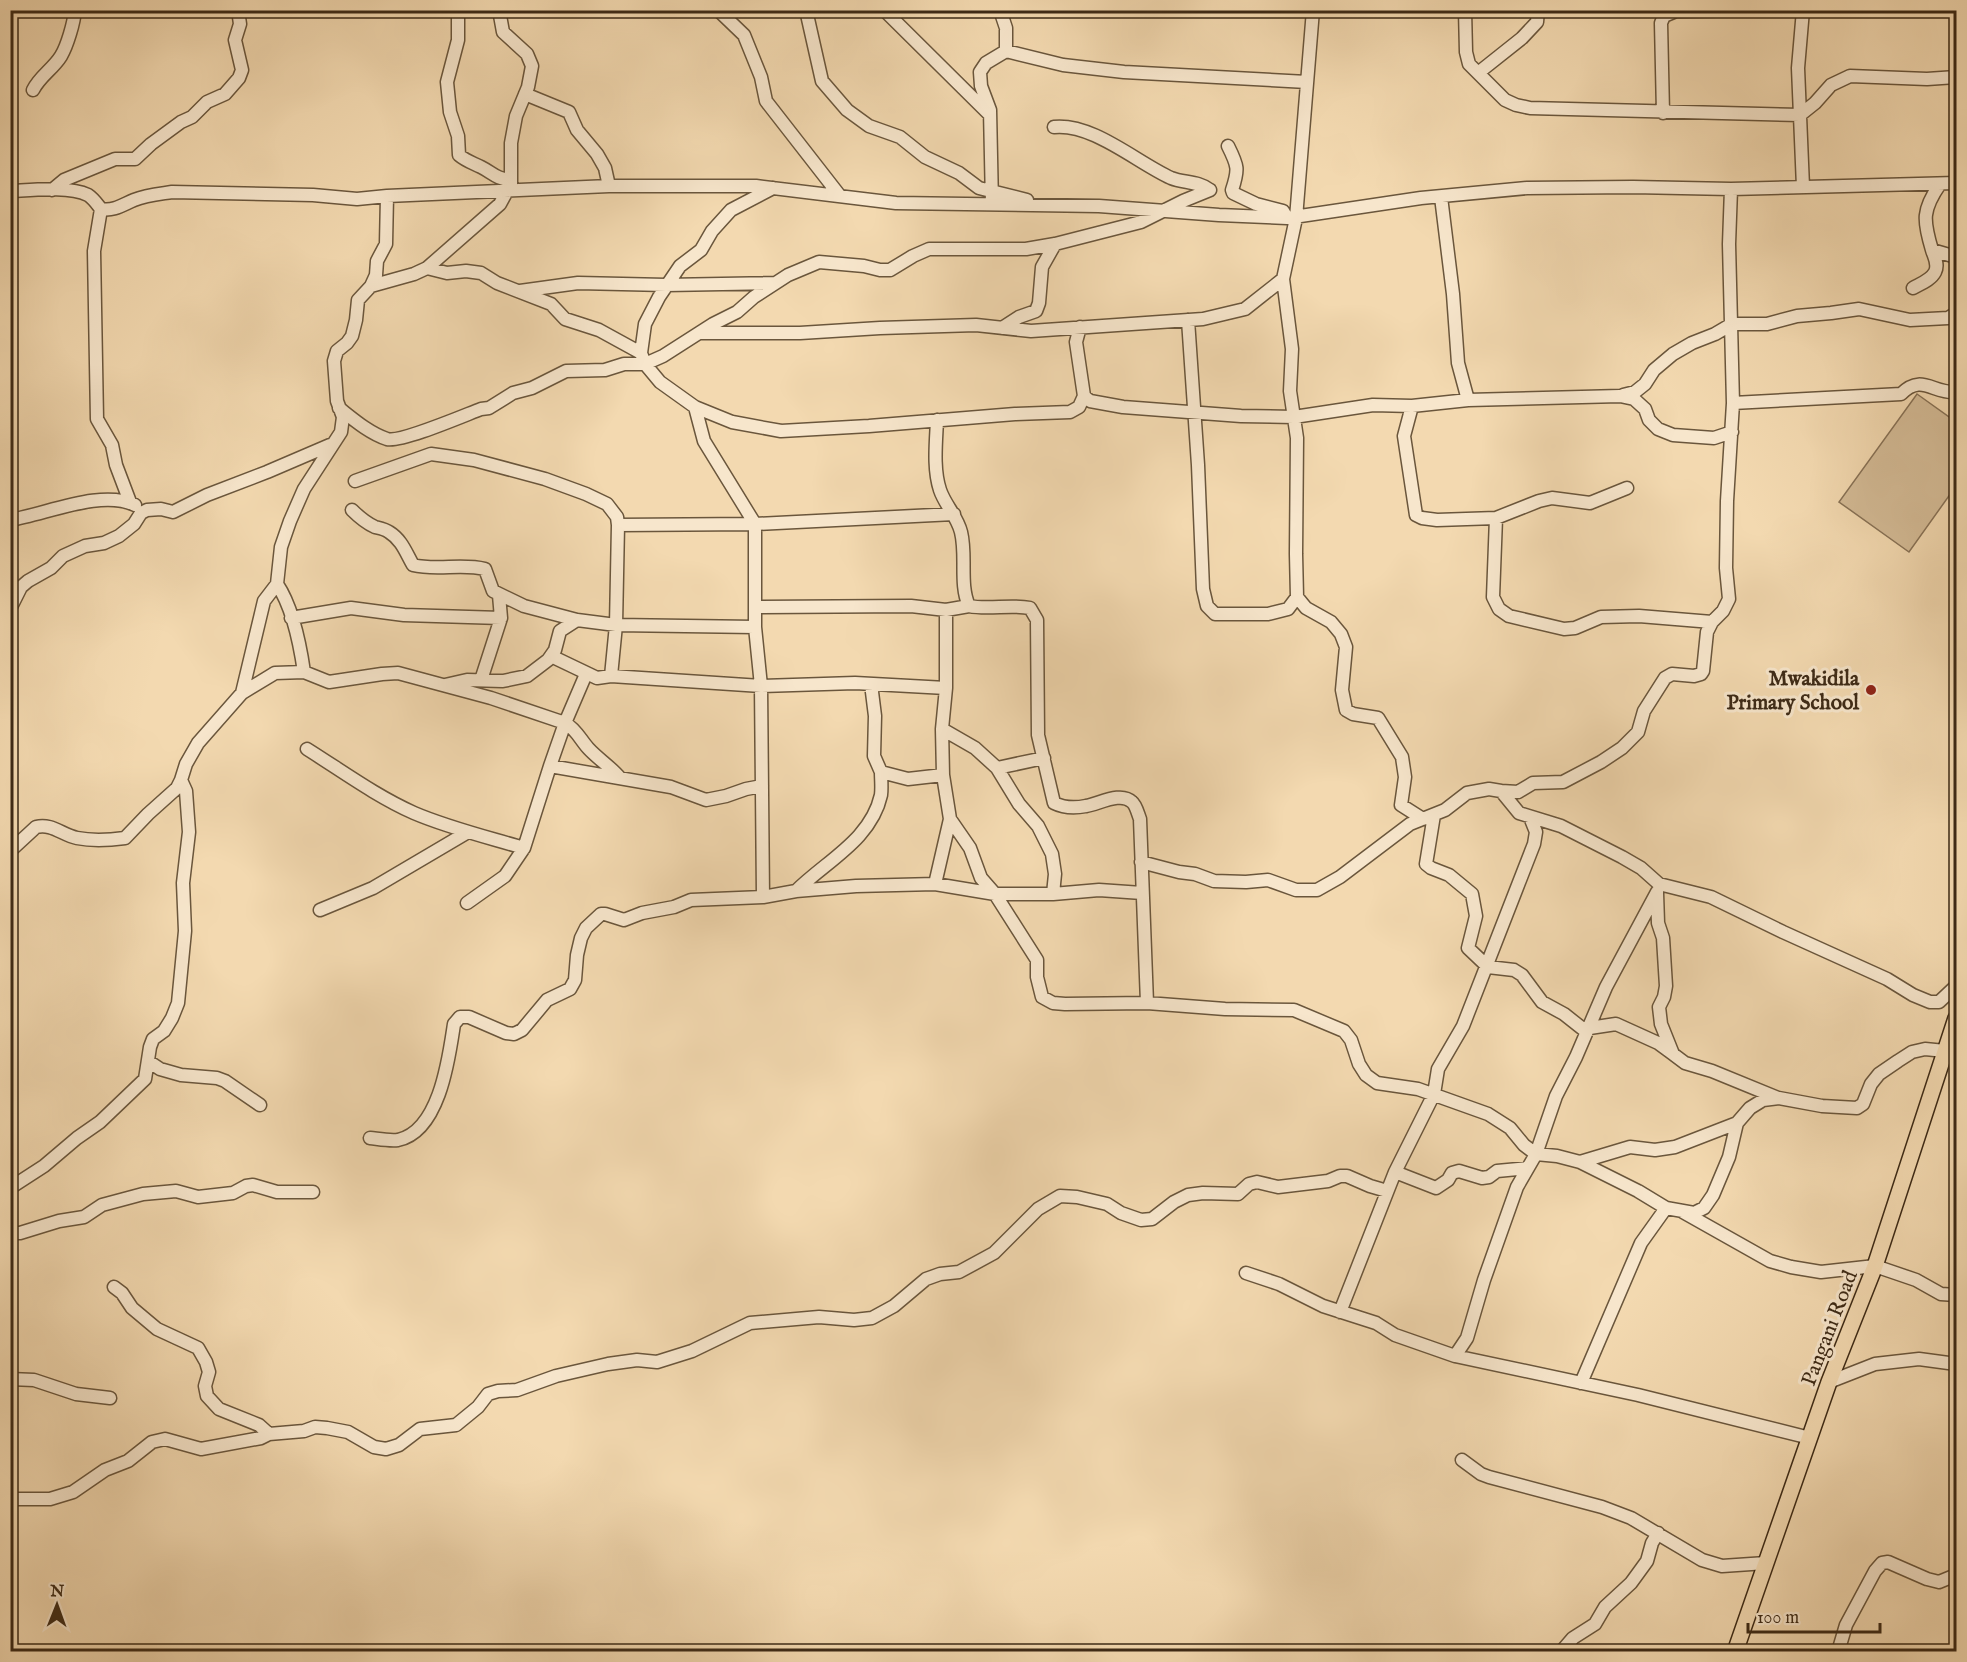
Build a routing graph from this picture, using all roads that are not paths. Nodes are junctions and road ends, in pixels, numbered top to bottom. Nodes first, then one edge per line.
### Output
1 (75, 10) edge
2 (238, 10) edge
3 (458, 10) edge
4 (499, 10) edge
5 (718, 10) edge
6 (806, 10) edge
7 (884, 10) edge
8 (1000, 10) edge
9 (1313, 10) edge
10 (1465, 10) edge
11 (1538, 10) edge
12 (1759, 10) edge
13 (1803, 10) edge
14 (1663, 13) edge
15 (1006, 51) junction
16 (1478, 73) junction
17 (1956, 76) edge
18 (1307, 82) junction
19 (33, 90) dead end
20 (525, 94) junction
21 (1663, 113) junction
22 (989, 114) junction
23 (1800, 115) junction
24 (1054, 127) dead end
25 (1228, 146) dead end
26 (1956, 183) edge
27 (1940, 184) junction
28 (609, 186) junction
29 (510, 187) junction
30 (1803, 187) junction
31 (773, 188) junction
32 (1731, 189) junction
33 (10, 190) edge
34 (52, 190) junction
35 (387, 196) junction
36 (840, 196) junction
37 (1441, 197) junction
38 (992, 198) junction
39 (101, 209) junction
40 (1163, 212) junction
41 (1291, 218) junction
42 (1055, 244) junction
43 (1932, 250) junction
44 (1956, 257) edge
45 (428, 268) junction
46 (1283, 279) junction
47 (776, 283) junction
48 (666, 285) junction
49 (371, 286) junction
50 (1913, 288) dead end
51 (519, 291) junction
52 (1956, 313) edge
53 (1188, 320) junction
54 (1732, 324) junction
55 (1080, 327) junction
56 (1002, 328) junction
57 (698, 333) junction
58 (643, 358) junction
59 (1956, 392) edge
60 (1084, 396) junction
61 (1620, 396) junction
62 (1468, 400) junction
63 (1733, 403) junction
64 (1412, 406) junction
65 (695, 407) junction
66 (339, 408) junction
67 (1193, 412) junction
68 (1294, 417) junction
69 (937, 420) junction
70 (1732, 432) junction
71 (331, 444) junction
72 (355, 481) dead end
73 (1627, 488) dead end
74 (130, 502) junction
75 (147, 510) junction
76 (352, 510) dead end
77 (954, 514) junction
78 (1496, 518) junction
79 (10, 520) edge
80 (755, 524) junction
81 (618, 525) junction
82 (277, 584) junction
83 (499, 594) junction
84 (1298, 597) junction
85 (969, 606) junction
86 (756, 607) junction
87 (10, 609) edge
88 (946, 610) junction
89 (291, 618) junction
90 (501, 618) junction
91 (577, 620) junction
92 (1712, 622) junction
93 (616, 626) junction
94 (756, 627) junction
95 (551, 656) junction
96 (304, 672) junction
97 (586, 674) junction
98 (611, 676) junction
99 (481, 681) junction
100 (871, 684) junction
101 (444, 685) junction
102 (761, 686) junction
103 (946, 688) junction
104 (242, 693) junction
105 (565, 723) junction
106 (942, 729) junction
107 (307, 749) dead end
108 (1044, 758) junction
109 (550, 766) junction
110 (997, 768) junction
111 (880, 772) junction
112 (943, 775) junction
113 (620, 778) junction
114 (182, 780) junction
115 (762, 786) junction
116 (1501, 791) junction
117 (1428, 817) junction
118 (1530, 817) junction
119 (950, 819) junction
120 (468, 832) junction
121 (524, 848) junction
122 (10, 851) edge
123 (1141, 861) junction
124 (935, 884) junction
125 (1658, 888) junction
126 (796, 891) junction
127 (1142, 893) junction
128 (995, 894) junction
129 (1053, 894) junction
130 (763, 897) junction
131 (467, 903) dead end
132 (320, 910) dead end
133 (1488, 967) junction
134 (1956, 986) edge
135 (1147, 1003) junction
136 (1956, 1018) edge
137 (1590, 1028) junction
138 (1945, 1051) junction
139 (1673, 1054) junction
140 (148, 1061) junction
141 (1434, 1094) junction
142 (1779, 1098) junction
143 (260, 1105) dead end
144 (1737, 1123) junction
145 (370, 1138) dead end
146 (1536, 1154) junction
147 (1580, 1162) junction
148 (1528, 1168) junction
149 (1395, 1172) junction
150 (10, 1188) edge
151 (1387, 1191) junction
152 (313, 1192) dead end
153 (1666, 1208) junction
154 (1683, 1212) junction
155 (10, 1233) edge
156 (1875, 1266) junction
157 (1246, 1273) dead end
158 (114, 1287) dead end
159 (1956, 1295) edge
160 (1340, 1311) junction
161 (1455, 1356) junction
162 (1956, 1364) edge
163 (10, 1379) edge
164 (1829, 1382) junction
165 (1581, 1383) junction
166 (110, 1398) dead end
167 (269, 1434) junction
168 (1810, 1438) junction
169 (1462, 1460) dead end
170 (10, 1499) edge
171 (1658, 1533) junction
172 (1766, 1563) junction
173 (1955, 1576) edge
174 (1737, 1651) edge
175 (1561, 1652) edge
176 (1838, 1652) edge

1 - 19 street
2 - 34 street
3 - 29 street
4 - 20 street
5 - 36 street
6 - 38 street
7 - 22 street
8 - 15 street
9 - 18 street
10 - 16 street
11 - 16 street
12 - 14 street
13 - 23 street
14 - 21 street
15 - 18 street
15 - 22 street
16 - 21 street
17 - 23 street
18 - 41 street
20 - 28 street
20 - 29 street
21 - 23 street
22 - 38 street
23 - 30 street
24 - 40 street
25 - 41 street
26 - 27 street
27 - 30 street
27 - 43 street
28 - 29 street
28 - 31 street
29 - 35 street
29 - 45 street
30 - 32 street
31 - 36 street
31 - 48 street
32 - 37 street
32 - 54 street
33 - 34 street
34 - 39 street
35 - 39 street
35 - 49 street
36 - 38 street
37 - 41 street
37 - 62 street
38 - 40 street
39 - 74 street
40 - 41 street
40 - 42 street
41 - 46 street
42 - 47 street
42 - 56 street
43 - 44 street
43 - 50 street
45 - 49 street
45 - 51 street
46 - 53 street
46 - 68 street
47 - 48 street
47 - 57 street
48 - 51 street
48 - 58 street
49 - 66 street
51 - 58 street
52 - 54 street
53 - 55 street
53 - 67 street
54 - 61 street
54 - 63 street
55 - 56 street
55 - 60 street
56 - 57 street
57 - 58 street
58 - 65 street
58 - 66 street
59 - 63 street
60 - 67 street
60 - 69 street
61 - 62 street
61 - 70 street
62 - 64 street
63 - 70 street
64 - 68 street
64 - 78 street
65 - 69 street
65 - 80 street
66 - 71 street
67 - 68 street
67 - 84 street
68 - 84 street
69 - 77 street
70 - 92 street
71 - 75 street
71 - 82 street
72 - 81 street
73 - 78 street
74 - 75 street
74 - 79 street
75 - 87 street
76 - 83 street
77 - 80 street
77 - 85 street
78 - 92 street
80 - 81 street
80 - 86 street
81 - 93 street
82 - 89 street
82 - 104 street
83 - 90 street
83 - 91 street
84 - 117 street
85 - 88 street
85 - 108 street
86 - 88 street
86 - 94 street
88 - 103 street
89 - 90 street
89 - 96 street
90 - 99 street
91 - 93 street
91 - 95 street
92 - 116 street
93 - 94 street
93 - 98 street
94 - 102 street
95 - 97 street
95 - 99 street
96 - 101 street
96 - 104 street
97 - 98 street
97 - 105 street
98 - 102 street
99 - 101 street
100 - 102 street
100 - 103 street
100 - 111 street
101 - 105 street
102 - 115 street
103 - 106 street
104 - 114 street
105 - 109 street
105 - 113 street
106 - 110 street
106 - 112 street
107 - 120 street
108 - 110 street
108 - 123 street
109 - 113 street
109 - 121 street
110 - 129 street
111 - 112 street
111 - 126 street
112 - 119 street
113 - 115 street
114 - 122 street
114 - 140 street
115 - 130 street
116 - 117 street
116 - 118 street
117 - 123 street
117 - 133 street
118 - 125 street
118 - 133 street
119 - 124 street
119 - 128 street
120 - 121 street
120 - 132 street
121 - 131 street
123 - 127 street
124 - 126 street
124 - 128 street
125 - 134 street
125 - 137 street
125 - 139 street
126 - 130 street
127 - 129 street
127 - 135 street
128 - 129 street
128 - 135 street
130 - 145 street
133 - 137 street
133 - 141 street
135 - 141 street
136 - 138 main road, Pangani Road
137 - 139 street
137 - 146 street
138 - 142 street
138 - 156 main road, Pangani Road
139 - 142 street
140 - 143 street
140 - 150 street
141 - 146 street
141 - 149 street
142 - 144 street
144 - 147 street
144 - 154 street
146 - 147 street
146 - 148 street
147 - 153 street
148 - 149 street
148 - 161 street
149 - 151 street
151 - 160 street
151 - 167 street
152 - 155 street
153 - 154 street
153 - 165 street
154 - 156 street
156 - 159 street
156 - 164 main road, Pangani Road
157 - 160 street
158 - 167 street
160 - 161 street
161 - 165 street
162 - 164 street
163 - 166 street
164 - 168 main road, Pangani Road
165 - 168 street
167 - 170 street
168 - 172 main road, Pangani Road
169 - 171 street
171 - 172 street
171 - 175 street
172 - 174 main road, Pangani Road
173 - 176 street

